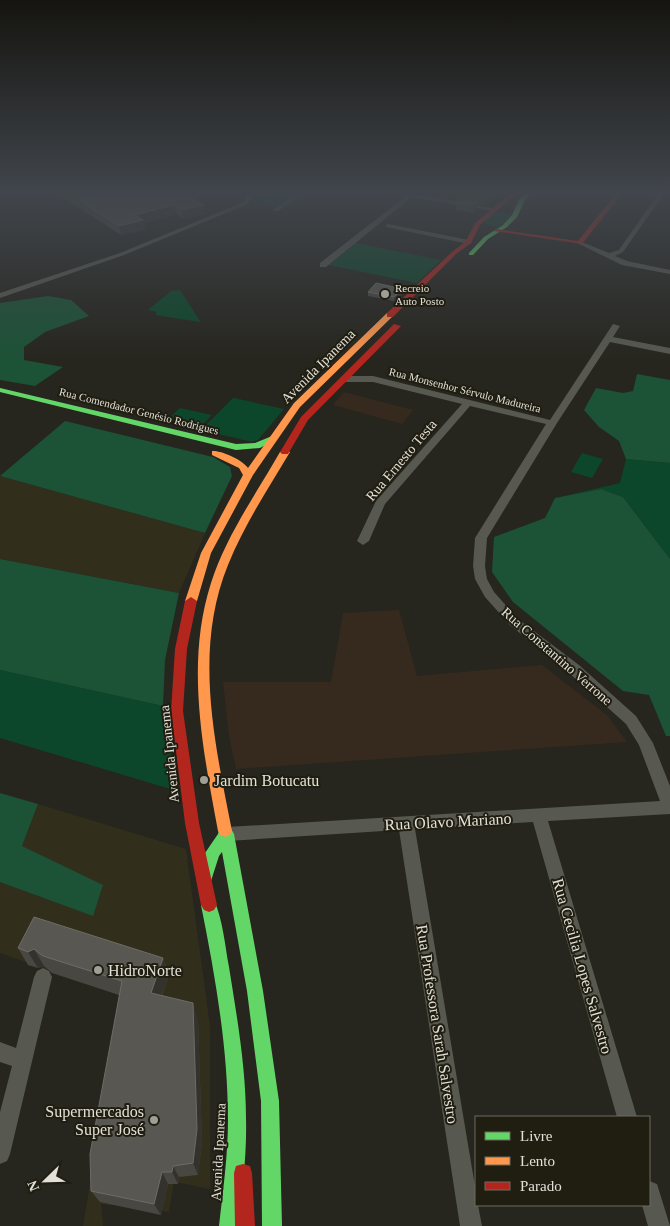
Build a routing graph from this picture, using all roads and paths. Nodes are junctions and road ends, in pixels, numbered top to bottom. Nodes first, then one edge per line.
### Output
1 (136, 248) edge
2 (344, 248) edge
3 (461, 248) edge
4 (476, 248) edge
5 (591, 248) edge
6 (621, 248) edge
7 (624, 248) edge
8 (622, 251) junction
9 (606, 255) junction
10 (462, 263) dead end
11 (625, 263) junction
12 (323, 265) dead end
13 (670, 272) edge
14 (0, 296) edge
15 (408, 315) dead end
16 (616, 326) dead end
17 (609, 339) junction
18 (670, 351) edge
19 (355, 368) junction
20 (344, 379) junction
21 (373, 379) junction
22 (0, 390) edge
23 (0, 401) edge
24 (468, 402) junction
25 (552, 423) junction
26 (272, 440) junction
27 (286, 448) junction
28 (215, 453) junction
29 (262, 455) junction
30 (248, 475) junction
31 (363, 541) dead end
32 (670, 807) edge
33 (539, 816) junction
34 (406, 823) junction
35 (227, 834) junction
36 (206, 895) junction
37 (42, 977) dead end
38 (0, 1052) edge
39 (23, 1060) junction
40 (627, 1116) edge
41 (236, 1150) junction
42 (0, 1154) edge
43 (650, 1195) edge
44 (229, 1226) edge
45 (245, 1226) edge
46 (272, 1226) edge
47 (471, 1226) edge
48 (659, 1226) edge

1 - 14 street
2 - 12 street
3 - 26 main road, Avenida Ipanema
4 - 10 main road
5 - 9 street
6 - 9 street
7 - 8 street
8 - 9 street
8 - 11 street
9 - 11 street
11 - 13 street
15 - 19 main road, Avenida Ipanema
16 - 17 street, Rua Constantino Verrone
17 - 18 street
17 - 25 street, Rua Constantino Verrone
19 - 20 main road, Avenida Ipanema
19 - 21 street, Rua Monsenhor Sérvulo Madureira
20 - 21 street, Rua Monsenhor Sérvulo Madureira
20 - 27 main road, Avenida Ipanema
21 - 24 street, Rua Monsenhor Sérvulo Madureira
22 - 26 main road, Rua Comendador Genésio Rodrigues
23 - 28 main road, Rua Comendador Genésio Rodrigues
24 - 25 street, Rua Monsenhor Sérvulo Madureira
24 - 31 street, Rua Ernesto Testa
25 - 32 street, Rua Constantino Verrone
26 - 29 main road, Avenida Ipanema
27 - 29 main road, Rua Comendador Genésio Rodrigues
27 - 35 main road, Avenida Ipanema
28 - 29 main road, Rua Comendador Genésio Rodrigues
28 - 30 main road
29 - 30 main road, Avenida Ipanema
30 - 36 main road, Avenida Ipanema
32 - 33 street, Rua Olavo Mariano
33 - 34 street, Rua Olavo Mariano
33 - 40 street, Rua Cecilia Lopes Salvestro
34 - 35 street, Rua Olavo Mariano
34 - 47 street, Rua Professora Sarah Salvestro
35 - 36 main road
35 - 46 main road, Avenida Ipanema
36 - 41 main road, Avenida Ipanema
37 - 39 street
38 - 39 street
39 - 42 street
41 - 44 main road, Avenida Ipanema
41 - 45 main road
43 - 48 street

